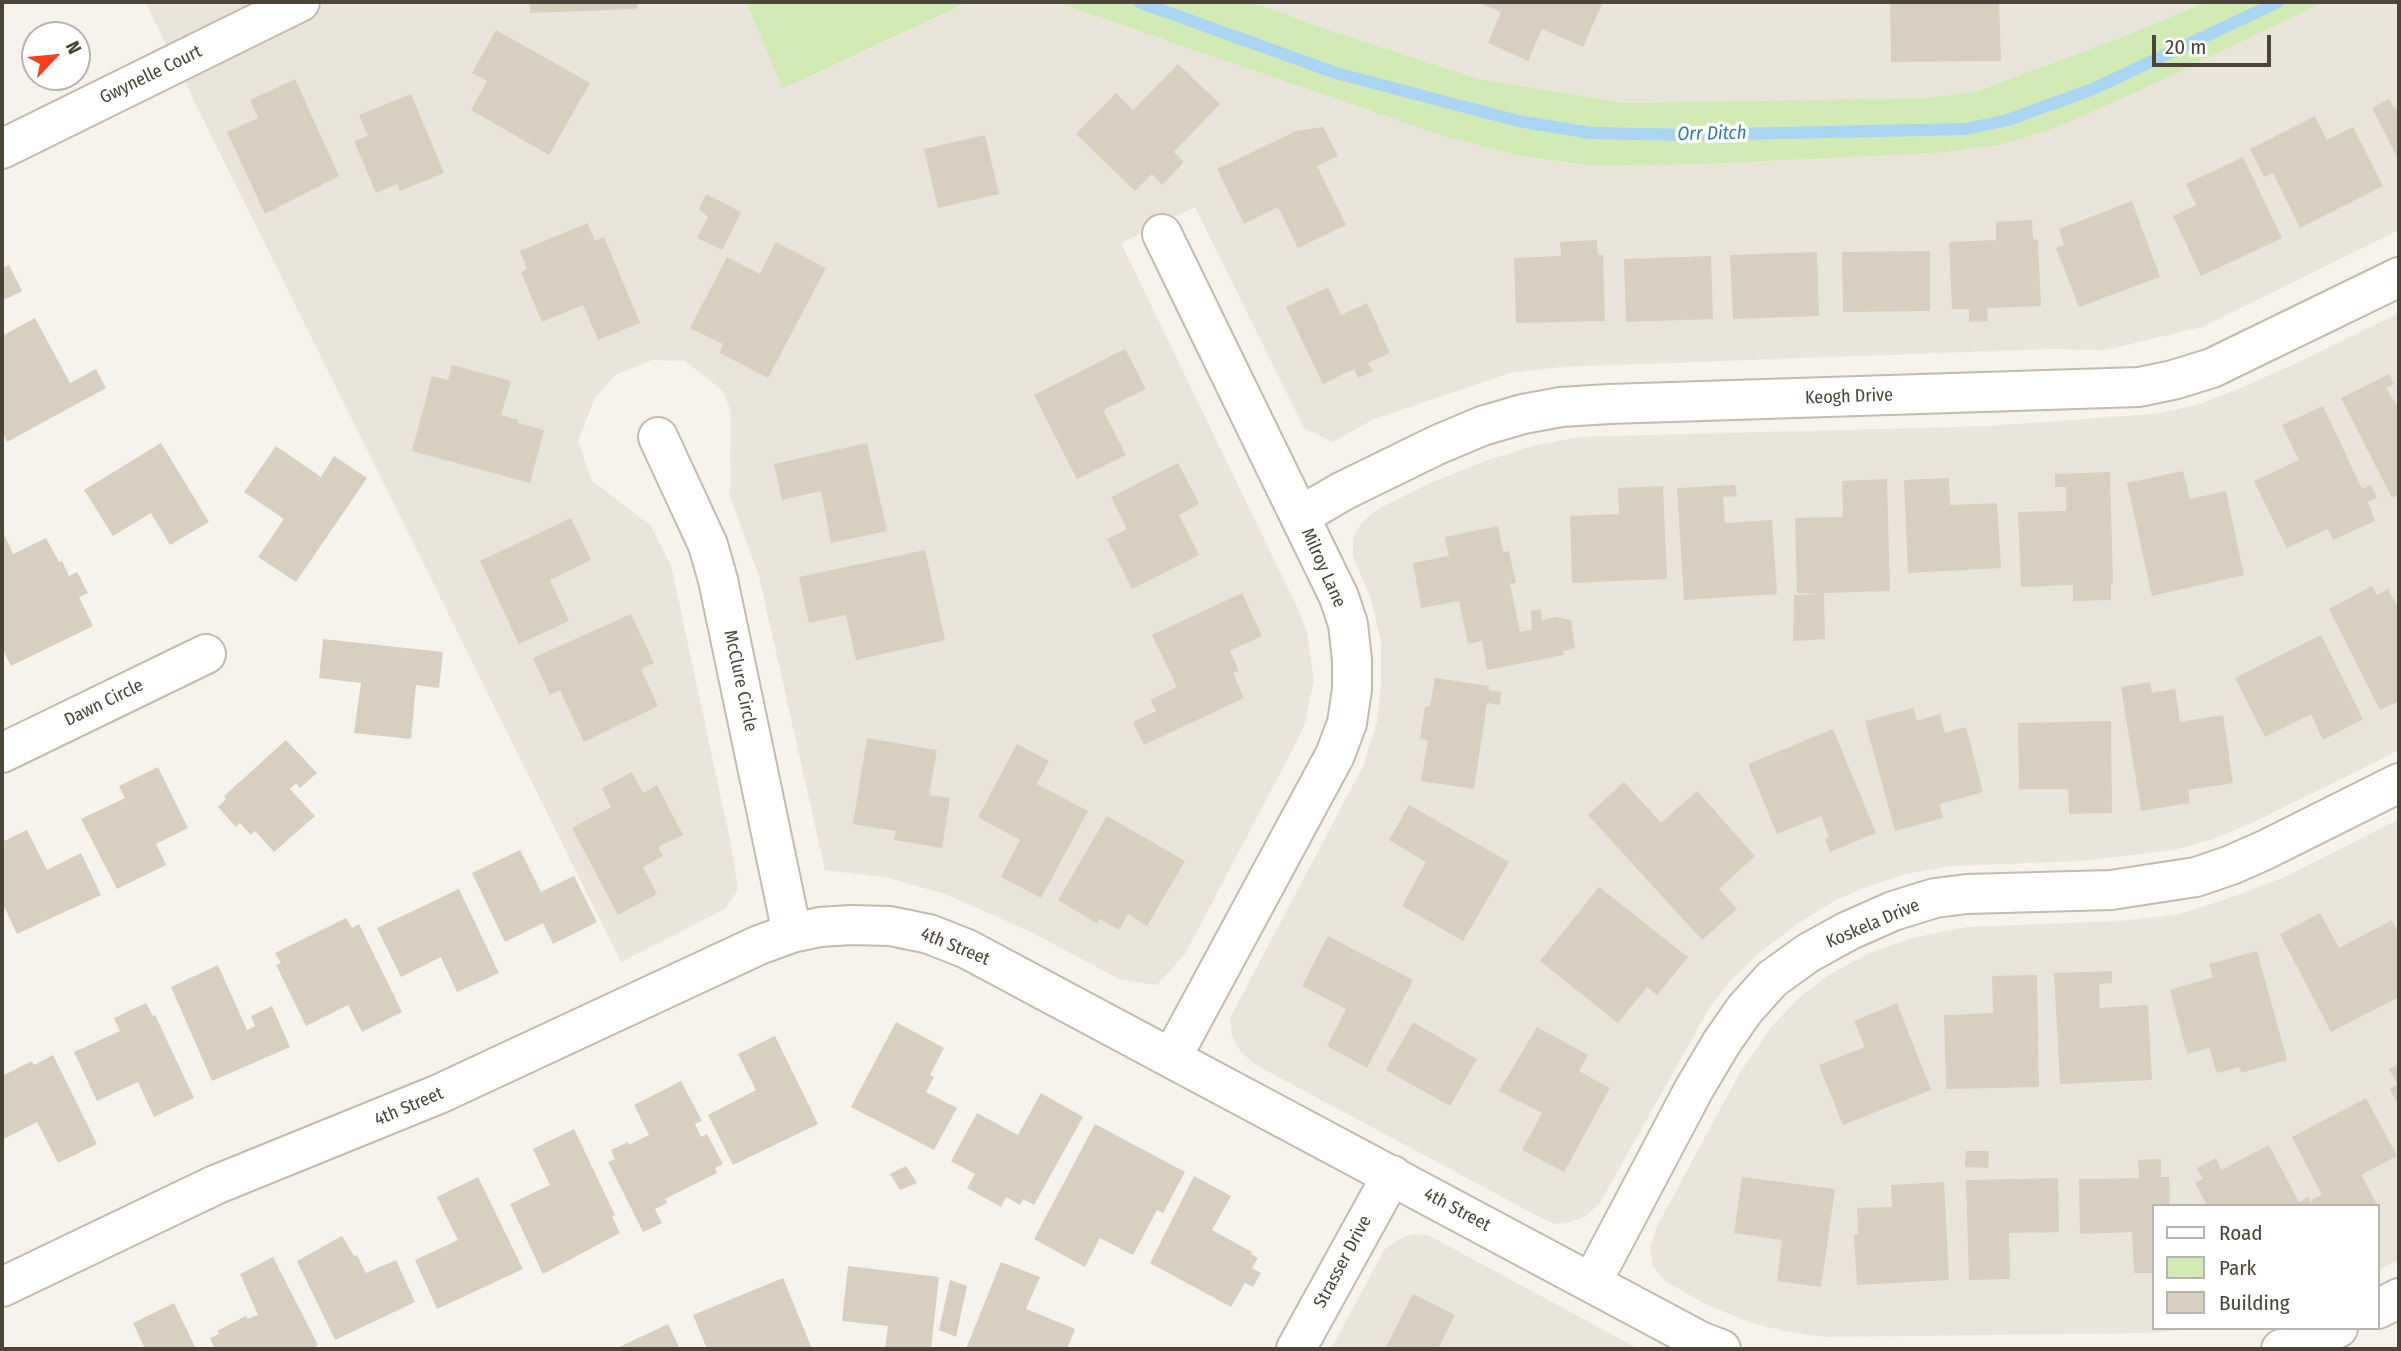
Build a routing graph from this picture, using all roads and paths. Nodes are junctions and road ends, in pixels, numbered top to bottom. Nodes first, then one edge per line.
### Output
1 (300, 2) edge
2 (2, 149) edge
3 (1162, 234) dead end
4 (2399, 277) edge
5 (658, 437) dead end
6 (1300, 516) junction
7 (206, 654) dead end
8 (2, 752) edge
9 (2399, 783) edge
10 (792, 933) junction
11 (1172, 1057) junction
12 (1391, 1175) junction
13 (1592, 1282) junction
14 (2, 1287) edge
15 (2399, 1298) edge
16 (2380, 1308) edge
17 (2334, 1330) edge
18 (1296, 1349) edge
19 (1721, 1349) edge
20 (2281, 1349) edge

1 - 2 street, Gwynelle Court
3 - 6 street, Milroy Lane
4 - 6 street, Keogh Drive
5 - 10 street, McClure Circle
6 - 11 street, Milroy Lane
7 - 8 street, Dawn Circle
9 - 13 street, Koskela Drive
10 - 11 street, 4th Street
10 - 14 street, 4th Street
11 - 12 street, 4th Street
12 - 13 street, 4th Street
12 - 18 street, Strasser Drive
13 - 19 street, 4th Street
15 - 16 street
17 - 20 street

